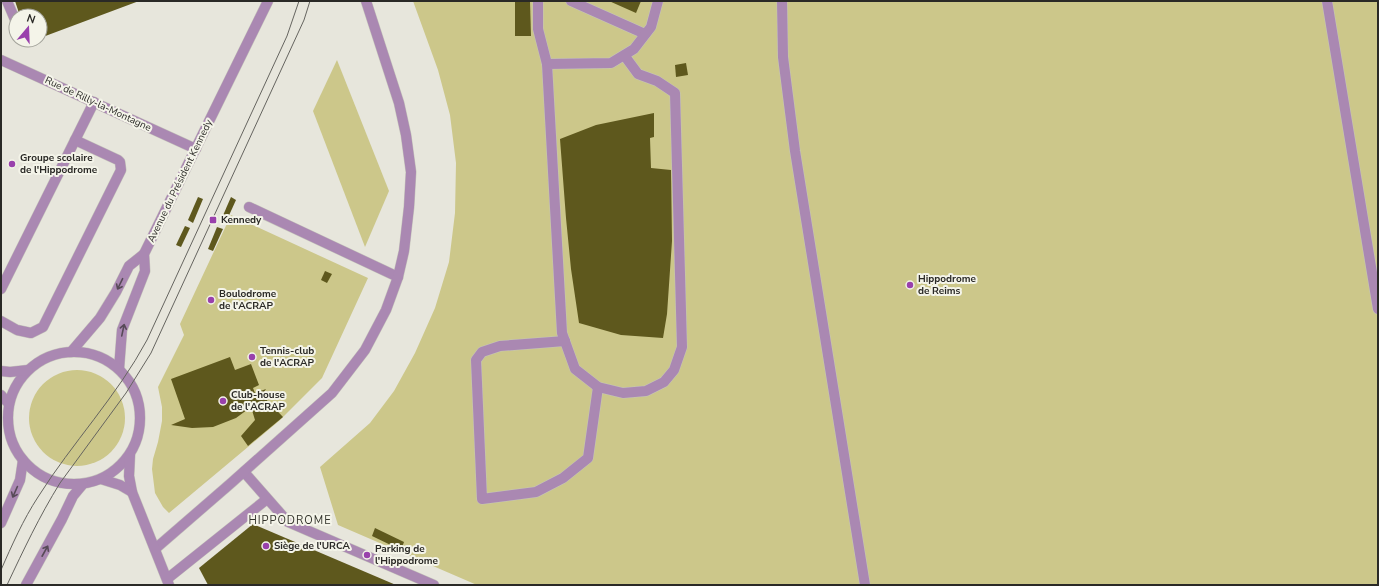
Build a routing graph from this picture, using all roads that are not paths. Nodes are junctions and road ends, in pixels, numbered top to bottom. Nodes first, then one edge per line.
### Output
1 (268, 1) edge
2 (366, 1) edge
3 (538, 1) edge
4 (572, 1) edge
5 (658, 1) edge
6 (782, 1) edge
7 (1327, 1) edge
8 (646, 34) junction
9 (624, 55) junction
10 (1, 60) edge
11 (547, 64) junction
12 (94, 102) junction
13 (75, 140) junction
14 (196, 149) junction
15 (250, 207) dead end
16 (144, 254) junction
17 (398, 277) junction
18 (1, 289) edge
19 (1378, 309) edge
20 (1, 321) edge
21 (565, 341) junction
22 (71, 352) junction
23 (119, 369) junction
24 (28, 370) junction
25 (1, 371) edge
26 (598, 387) junction
27 (1, 395) edge
28 (9, 404) junction
29 (130, 455) junction
30 (23, 460) junction
31 (244, 472) junction
32 (101, 479) junction
33 (83, 484) junction
34 (132, 492) junction
35 (267, 499) junction
36 (1, 523) edge
37 (155, 549) junction
38 (168, 582) edge
39 (26, 585) edge
40 (434, 585) edge
41 (865, 585) edge

1 - 14 street, Avenue du Président Kennedy
2 - 17 street
3 - 11 street
4 - 8 street
5 - 8 street
6 - 41 street
7 - 19 street
8 - 9 street
9 - 11 street
9 - 26 street
10 - 12 street, Rue de Rilly-la-Montagne
11 - 21 street
12 - 13 street
12 - 14 street, Rue de Rilly-la-Montagne
13 - 18 street
13 - 20 street
14 - 16 street, Avenue du Président Kennedy
15 - 17 street
16 -> 22 street
23 -> 16 street, Avenue du Président Kennedy
17 - 31 street
21 - 26 street
21 - 26 street
22 - 23 street
22 - 24 street
23 - 29 street
24 - 25 street
24 - 28 street
27 - 28 street
28 - 30 street
29 - 32 street
29 - 34 street
30 - 33 street
30 -> 36 street
31 - 35 street
31 - 37 street
32 - 33 street
32 - 34 street
39 -> 33 street
34 - 37 street
35 - 38 street
35 - 40 street
37 - 38 street

